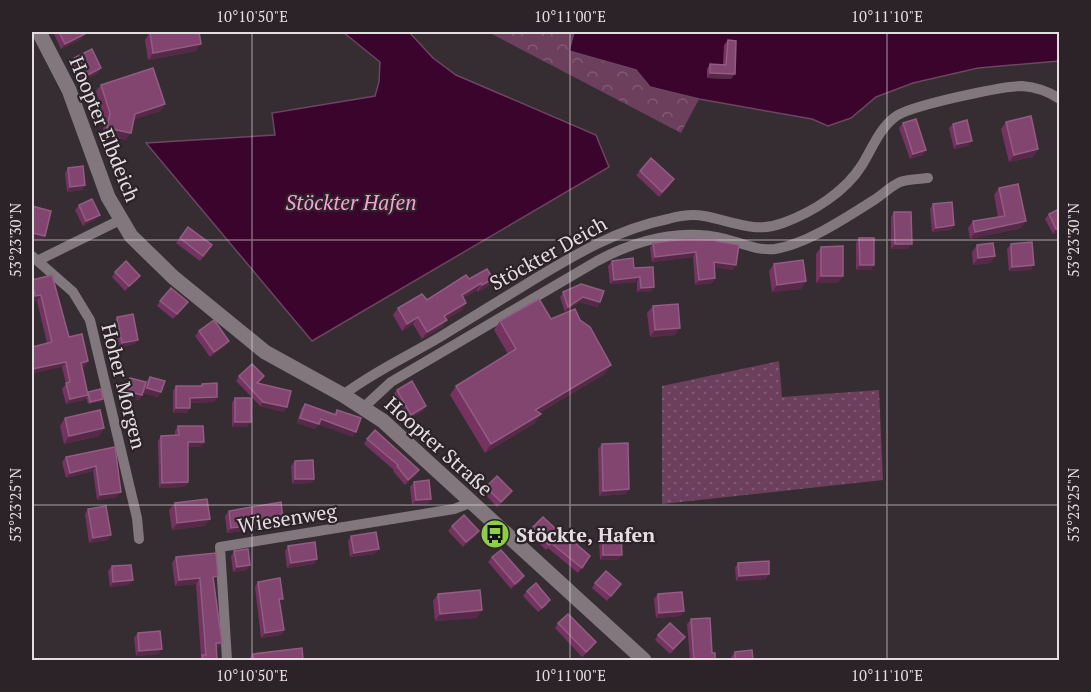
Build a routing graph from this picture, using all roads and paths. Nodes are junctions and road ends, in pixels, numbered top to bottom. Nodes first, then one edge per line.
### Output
1 (39, 32) edge
2 (1059, 99) edge
3 (928, 178) dead end
4 (120, 220) junction
5 (35, 258) edge
6 (160, 266) joint
7 (343, 395) junction
8 (364, 407) junction
9 (470, 503) junction
10 (139, 539) dead end
11 (227, 660) edge
12 (644, 660) edge

1 - 4 street, Hoopter Elbdeich
2 - 7 street, Stöckter Deich
3 - 8 street
4 - 5 street, Hoher Morgen
4 - 6 street, Hoopter Elbdeich
5 - 10 street, Hoher Morgen
6 - 7 street, Hoopter Straße
7 - 8 street, Hoopter Straße
8 - 9 street, Hoopter Straße
9 - 11 street, Wiesenweg
9 - 12 street, Hoopter Straße

